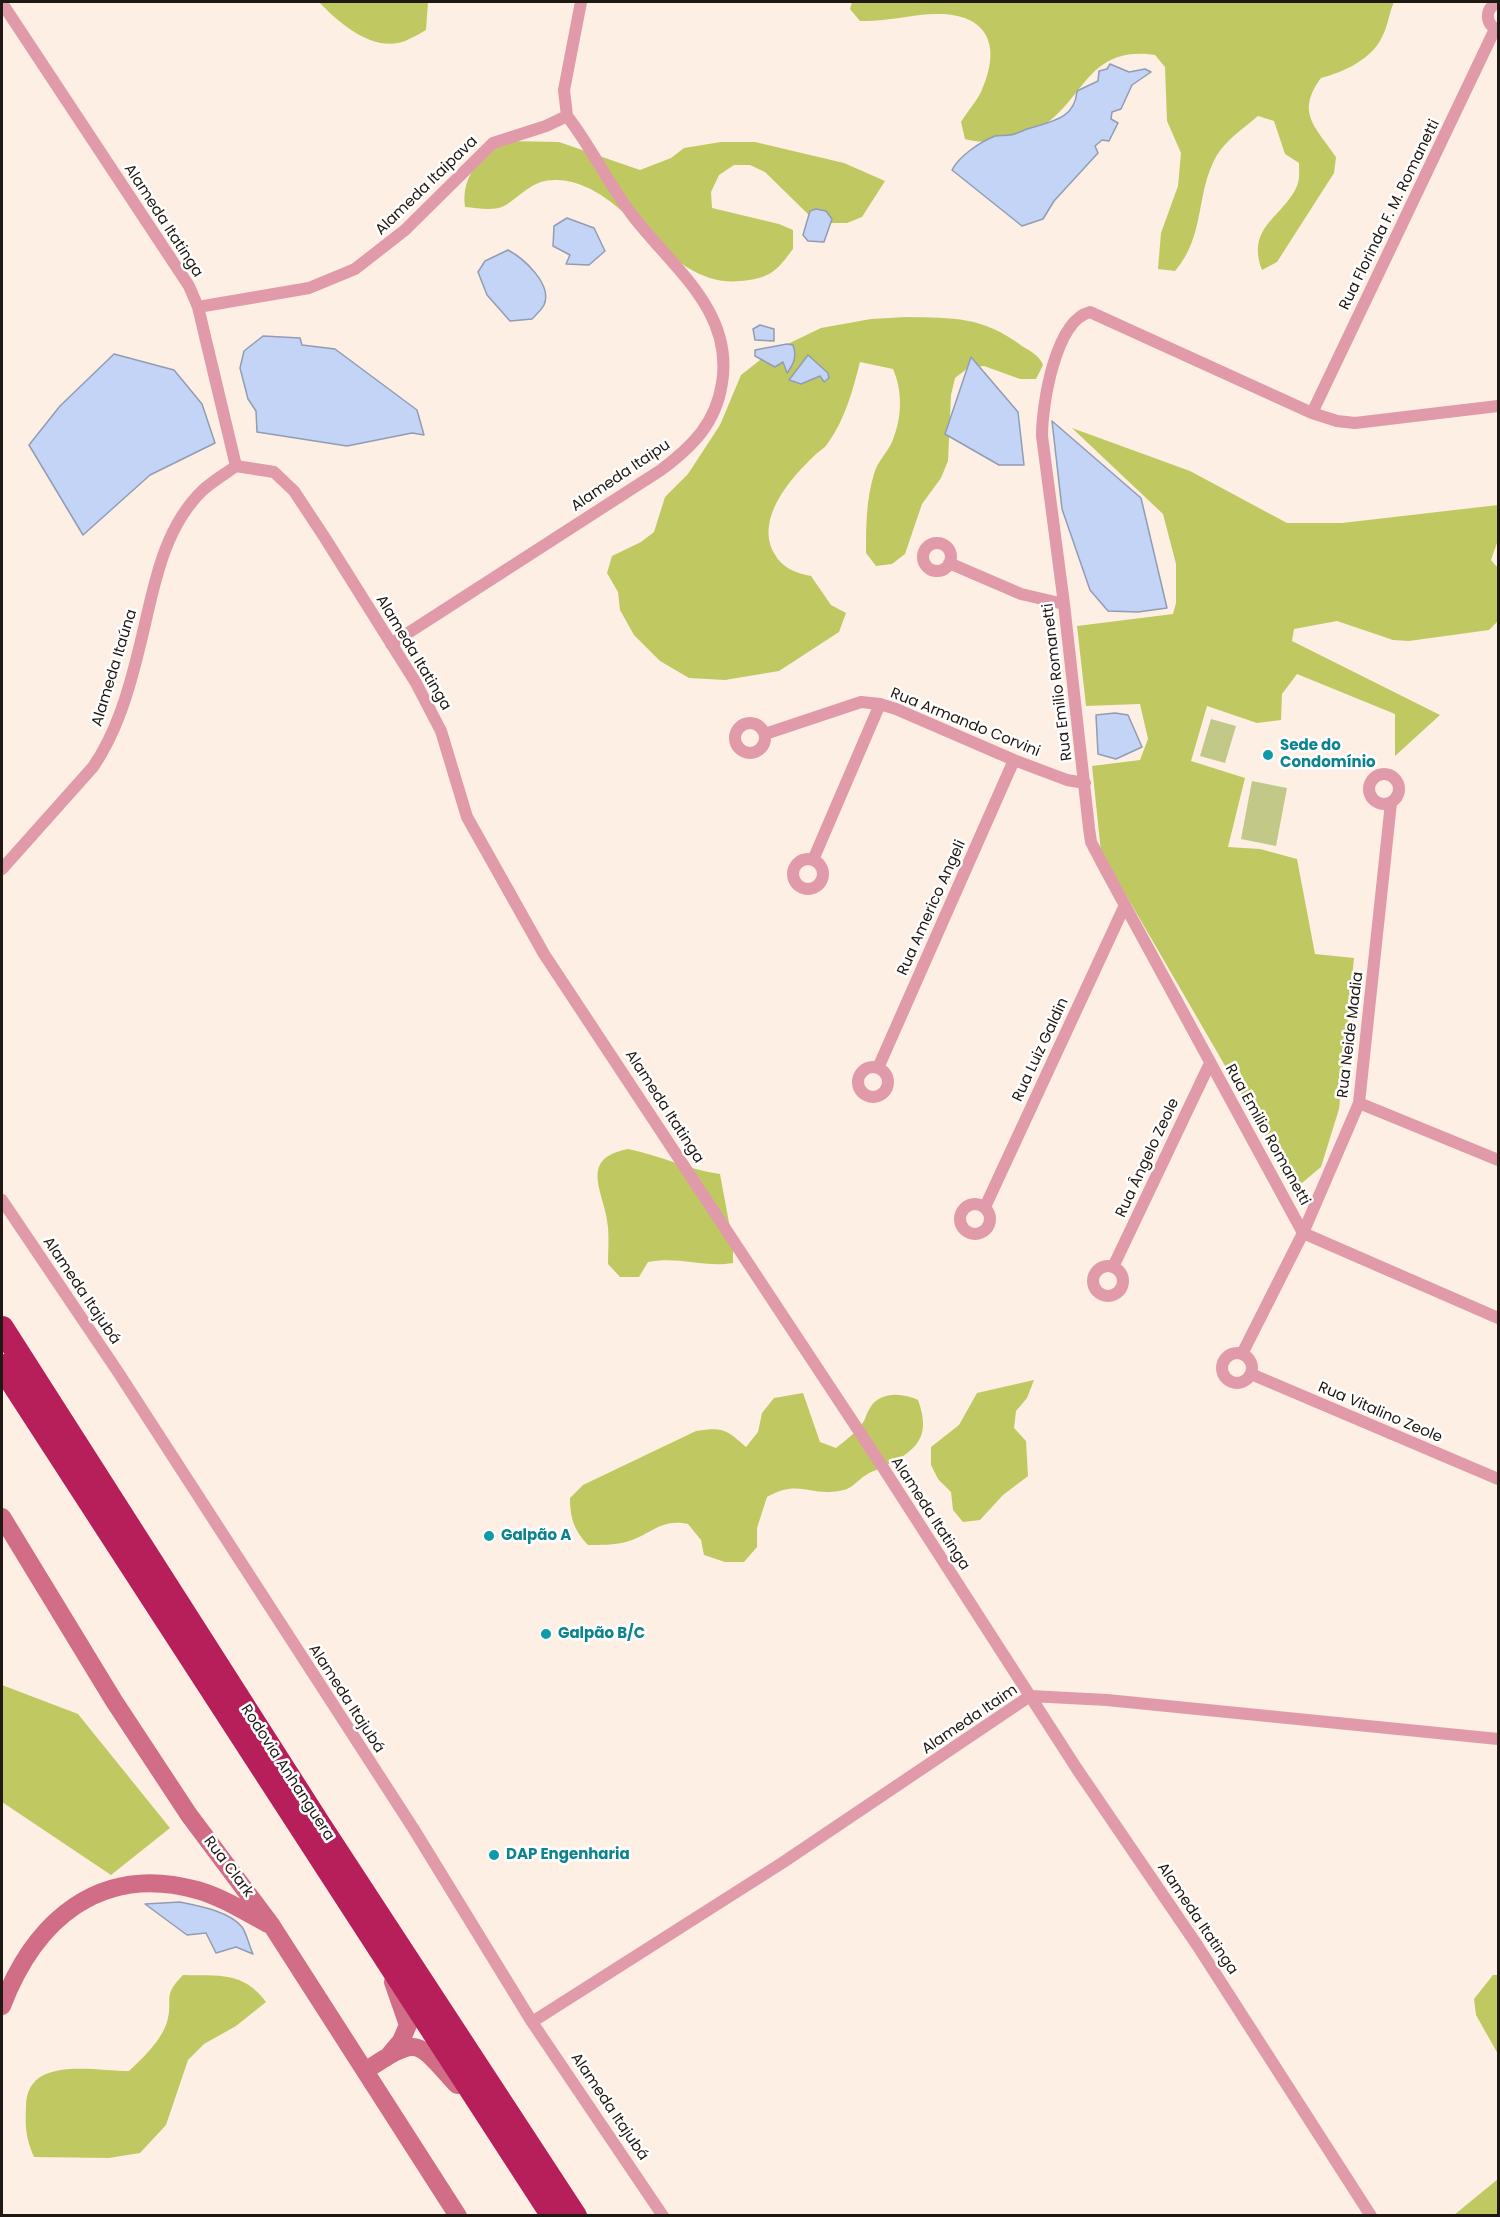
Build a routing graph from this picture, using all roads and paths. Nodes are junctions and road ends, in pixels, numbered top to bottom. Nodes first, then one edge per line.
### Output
1 (581, 2) edge
2 (1498, 2) edge
3 (2, 3) edge
4 (1497, 30) edge
5 (567, 116) junction
6 (198, 307) junction
7 (1498, 406) edge
8 (1311, 413) junction
9 (236, 466) junction
10 (949, 563) dead end
11 (1064, 604) junction
12 (391, 644) junction
13 (880, 704) junction
14 (765, 734) dead end
15 (1014, 760) junction
16 (1085, 783) junction
17 (1391, 802) dead end
18 (813, 860) dead end
19 (2, 869) edge
20 (1125, 905) junction
21 (1210, 1063) junction
22 (878, 1068) dead end
23 (1359, 1103) junction
24 (1498, 1160) edge
25 (2, 1200) edge
26 (985, 1207) dead end
27 (1304, 1233) junction
28 (1113, 1266) dead end
29 (1498, 1318) edge
30 (2, 1328) edge
31 (1242, 1354) junction
32 (2, 1366) edge
33 (1251, 1374) junction
34 (1498, 1479) edge
35 (2, 1517) edge
36 (1030, 1696) junction
37 (1498, 1739) edge
38 (272, 1926) junction
39 (380, 1950) junction
40 (2, 2006) edge
41 (532, 2022) junction
42 (388, 2056) junction
43 (365, 2071) junction
44 (498, 2130) junction
45 (458, 2216) edge
46 (553, 2216) edge
47 (575, 2216) edge
48 (663, 2216) edge
49 (1371, 2216) edge

1 - 5 street
2 - 4 street
3 - 6 street, Alameda Itatinga
4 - 8 street, Rua Florinda F. M. Romanetti
5 - 6 street, Alameda Itaipava
5 - 12 street, Alameda Itaipu
6 - 9 street, Alameda Itatinga
7 - 8 street, Rua Emilio Romanetti
8 - 11 street, Rua Emilio Romanetti
9 - 12 street, Alameda Itatinga
9 - 19 street, Alameda Itaúna
10 - 11 street
11 - 16 street, Rua Emilio Romanetti
12 - 36 street, Alameda Itatinga
13 - 14 street, Rua Armando Corvini
13 - 15 street, Rua Armando Corvini
13 - 18 street
15 - 16 street, Rua Armando Corvini
15 - 22 street, Rua Americo Angeli
16 - 20 street, Rua Emilio Romanetti
17 - 23 street, Rua Neide Madia
20 - 21 street, Rua Emilio Romanetti
20 - 26 street, Rua Luiz Galdin
21 - 27 street, Rua Emilio Romanetti
21 - 28 street, Rua Ângelo Zeole
23 - 24 street
23 - 27 street, Rua Neide Madia
25 - 41 street, Alameda Itajubá
27 - 29 street
27 - 31 street, Rua Neide Madia
30 - 47 highway, Rodovia Anhanguera
31 - 33 street
31 - 33 street
32 - 39 highway, Rodovia Anhanguera
33 - 34 street, Rua Vitalino Zeole
35 - 38 main road, Rua Clark
36 - 37 street, Alameda Itaim
36 - 41 street, Alameda Itaim
36 - 49 street, Alameda Itatinga
38 - 40 main road
38 - 43 main road, Rua Clark
39 - 42 main road
39 - 44 highway, Rodovia Anhanguera
41 - 48 street, Alameda Itajubá
42 - 43 main road
42 - 44 main road
43 - 45 main road, Rua Clark
44 - 46 highway, Rodovia Anhanguera

